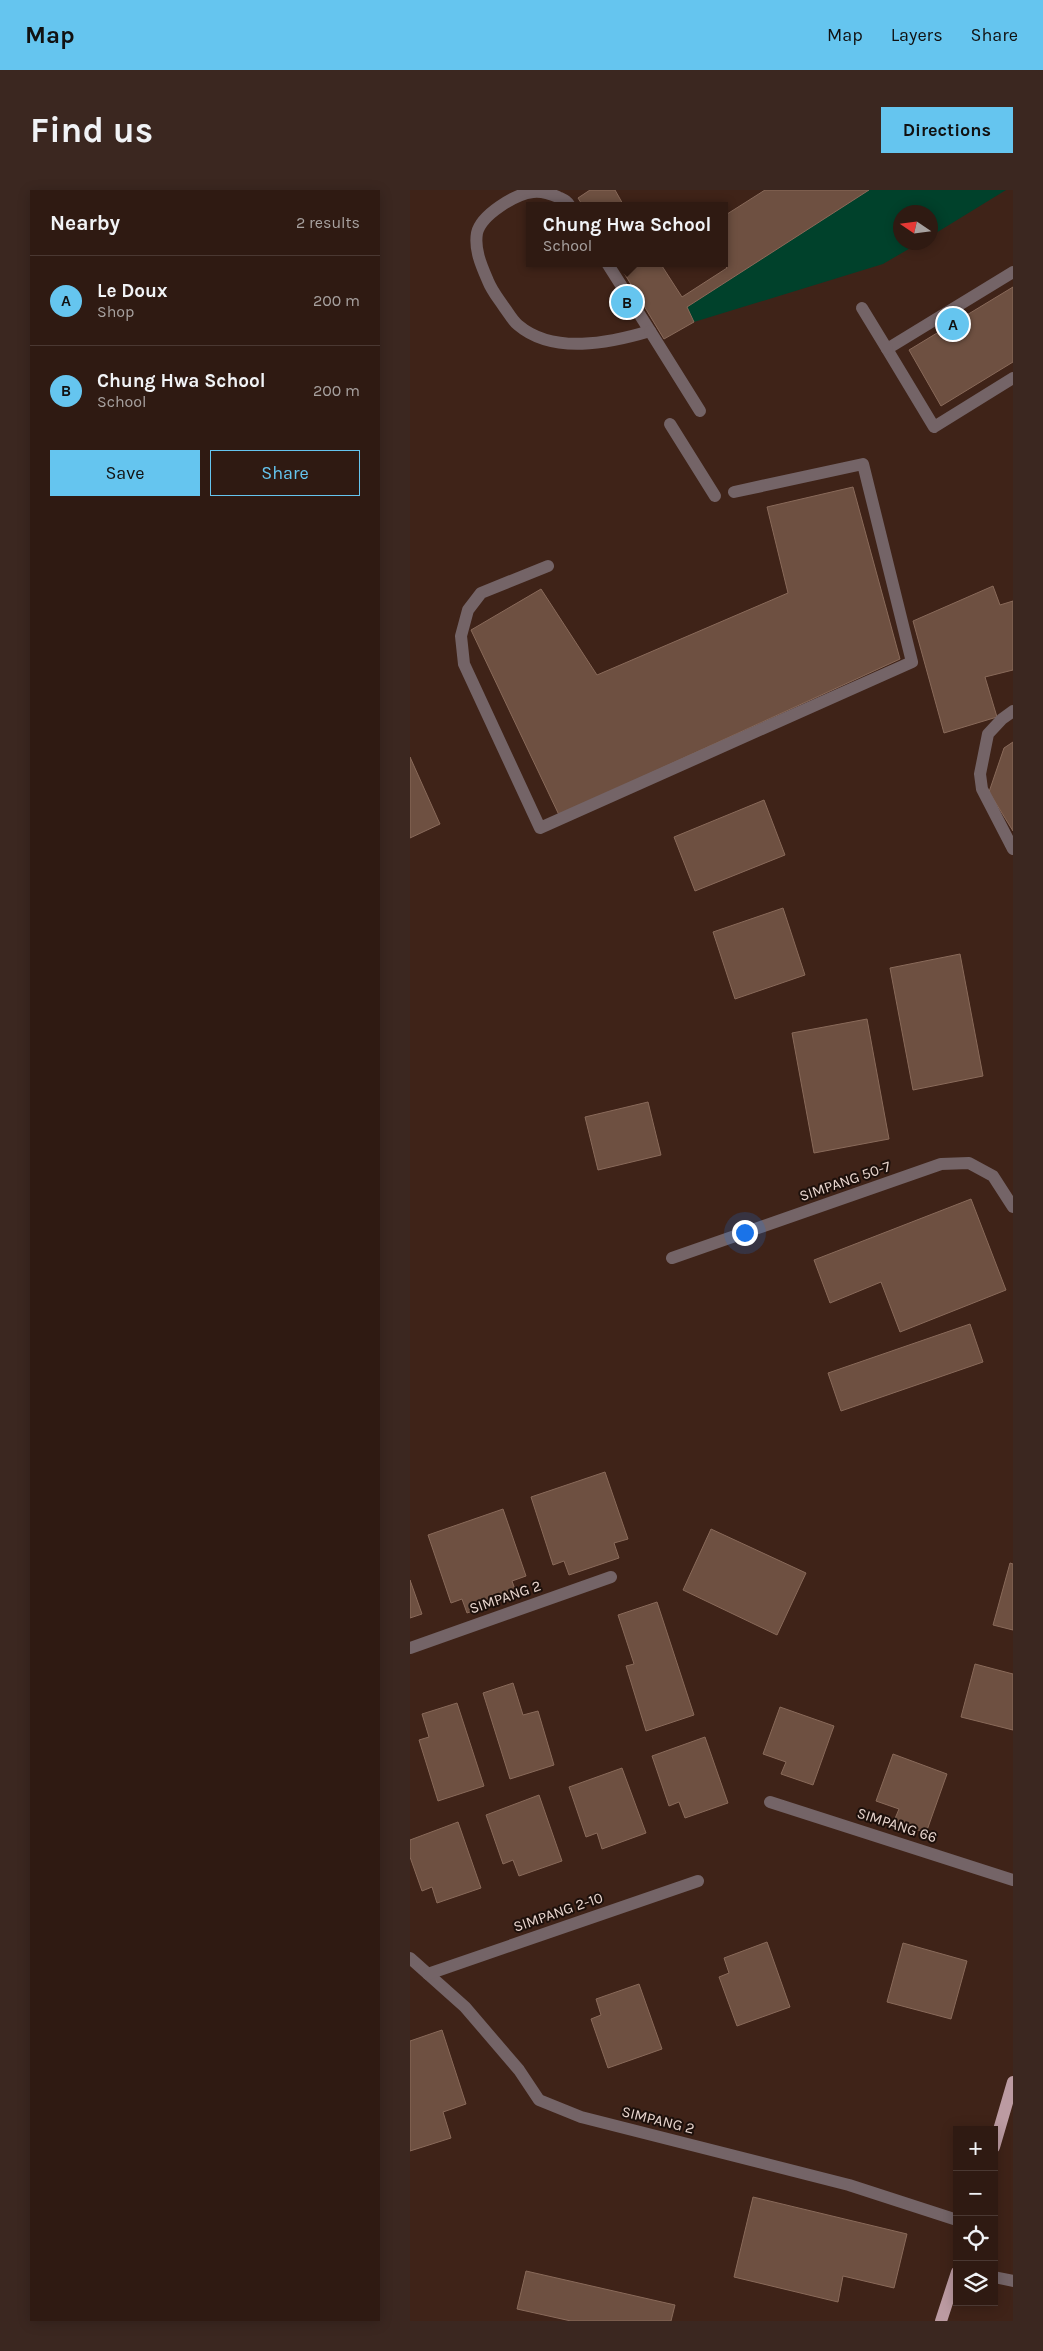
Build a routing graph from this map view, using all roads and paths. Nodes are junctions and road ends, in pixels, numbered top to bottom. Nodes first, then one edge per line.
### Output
1 (568, 202) edge
2 (610, 267) edge
3 (1013, 272) edge
4 (862, 308) dead end
5 (650, 331) junction
6 (887, 349) junction
7 (1013, 378) edge
8 (700, 411) dead end
9 (670, 424) dead end
10 (734, 492) dead end
11 (715, 496) dead end
12 (548, 566) dead end
13 (1013, 712) edge
14 (1013, 849) edge
15 (1013, 1207) edge
16 (672, 1258) dead end
17 (611, 1577) dead end
18 (410, 1648) edge
19 (770, 1802) dead end
20 (1013, 1880) edge
21 (698, 1881) dead end
22 (410, 1958) edge
23 (428, 1974) junction
24 (1013, 2082) edge
25 (998, 2133) edge
26 (953, 2219) edge
27 (998, 2278) edge
28 (1013, 2281) edge
29 (953, 2285) edge
30 (942, 2321) edge

1 - 5 street
2 - 5 street
3 - 6 street
4 - 6 street
5 - 8 street
6 - 7 street
9 - 11 street
10 - 12 street
13 - 14 street
15 - 16 street, SIMPANG 50-7
17 - 18 street, SIMPANG 2
19 - 20 street, SIMPANG 66
21 - 23 street, SIMPANG 2-10
22 - 23 street, SIMPANG 2
23 - 26 street, SIMPANG 2
24 - 25 main road
27 - 28 street
29 - 30 main road

